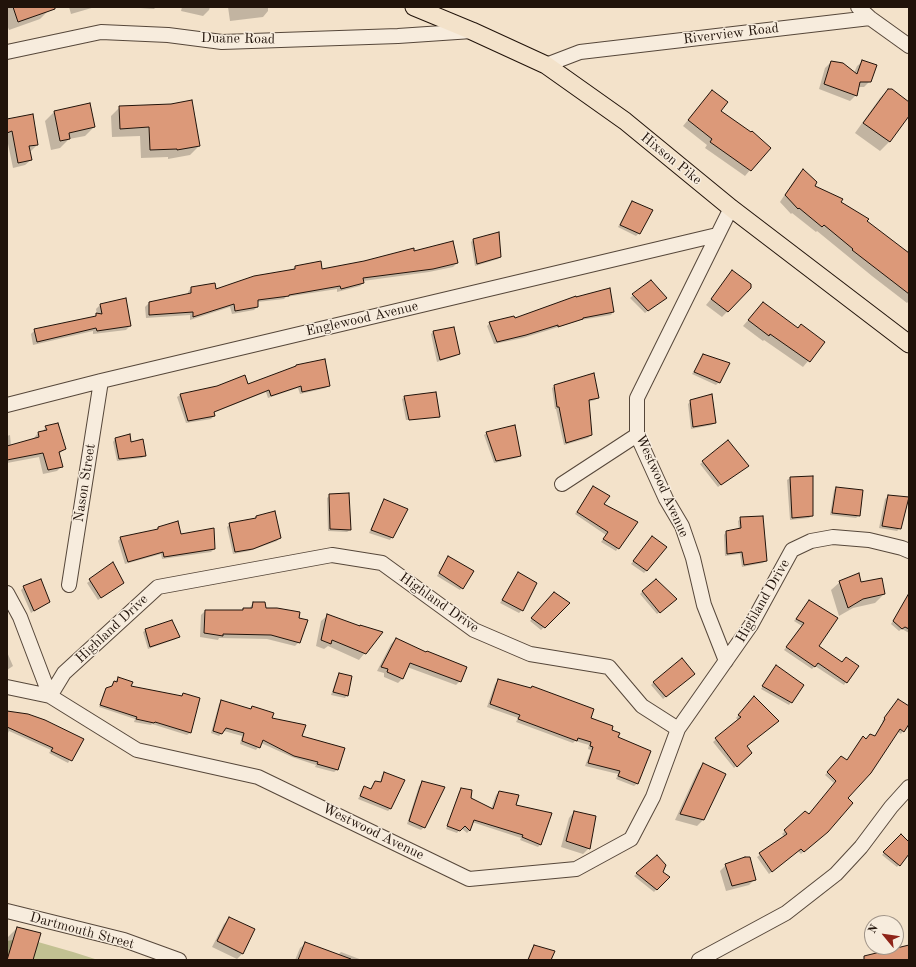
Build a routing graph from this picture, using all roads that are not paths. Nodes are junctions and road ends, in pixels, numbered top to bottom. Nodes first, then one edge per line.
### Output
1 (414, 7) edge
2 (858, 7) edge
3 (870, 13) edge
4 (472, 31) junction
5 (909, 46) edge
6 (7, 52) edge
7 (546, 65) junction
8 (731, 208) junction
9 (716, 236) junction
10 (909, 344) edge
11 (101, 381) junction
12 (7, 405) edge
13 (637, 435) junction
14 (562, 484) dead end
15 (909, 551) edge
16 (69, 586) dead end
17 (7, 593) edge
18 (726, 661) junction
19 (7, 687) edge
20 (50, 696) junction
21 (678, 729) junction
22 (909, 787) edge
23 (7, 912) edge
24 (179, 960) edge
25 (699, 960) edge

1 - 4 main road, Hixson Pike
2 - 3 street
3 - 5 street
3 - 7 street, Riverview Road
4 - 6 street, Duane Road
4 - 7 main road, Hixson Pike
7 - 8 main road, Hixson Pike
8 - 9 street, Westwood Avenue
8 - 10 main road, Hixson Pike
9 - 11 street, Englewood Avenue
9 - 13 street, Westwood Avenue
11 - 12 street, Englewood Avenue
11 - 16 street, Nason Street
13 - 14 street
13 - 18 street, Westwood Avenue
15 - 18 street, Highland Drive
17 - 20 street
18 - 21 street, Highland Drive
19 - 20 street, Westwood Avenue
20 - 21 street, Highland Drive
20 - 21 street, Westwood Avenue
22 - 25 street
23 - 24 street, Dartmouth Street

